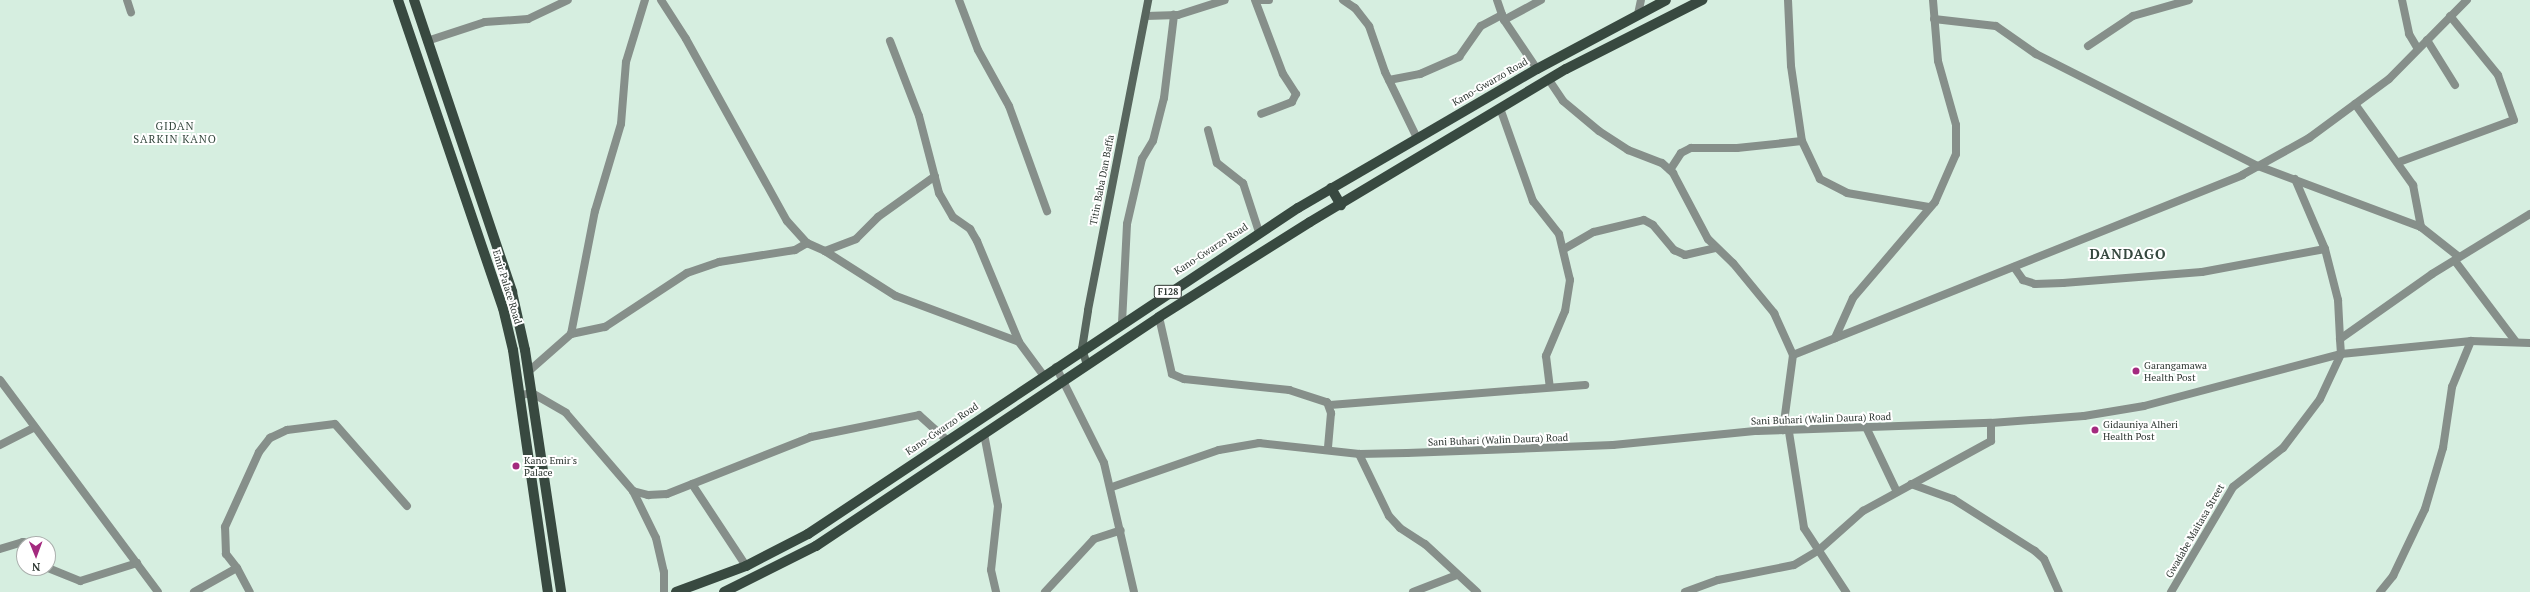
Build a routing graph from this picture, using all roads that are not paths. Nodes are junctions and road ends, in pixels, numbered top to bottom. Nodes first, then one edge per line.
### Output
1 (127, 0) edge
2 (398, 0) edge
3 (414, 0) edge
4 (568, 0) edge
5 (645, 0) edge
6 (661, 0) edge
7 (959, 0) edge
8 (1148, 0) edge
9 (1225, 0) edge
10 (1255, 0) edge
11 (1261, 0) edge
12 (1269, 0) edge
13 (1343, 0) edge
14 (1497, 0) edge
15 (1541, 0) edge
16 (1641, 0) edge
17 (1666, 0) edge
18 (1702, 0) edge
19 (1788, 0) edge
20 (1933, 0) edge
21 (2189, 0) edge
22 (2402, 0) edge
23 (2467, 0) edge
24 (131, 12) dead end
25 (1638, 14) junction
26 (1174, 15) junction
27 (1146, 16) junction
28 (2450, 16) junction
29 (1503, 17) junction
30 (1934, 19) junction
31 (2427, 40) junction
32 (427, 41) junction
33 (890, 42) dead end
34 (2088, 46) dead end
35 (2418, 49) junction
36 (1537, 69) junction
37 (1389, 80) junction
38 (1549, 80) junction
39 (2455, 85) dead end
40 (2355, 104) junction
41 (1500, 108) junction
42 (1261, 114) dead end
43 (1208, 130) dead end
44 (1417, 138) junction
45 (1802, 141) junction
46 (2399, 162) junction
47 (2258, 166) junction
48 (1670, 170) junction
49 (935, 176) junction
50 (2295, 179) junction
51 (1331, 188) junction
52 (1342, 205) junction
53 (1929, 207) junction
54 (1047, 211) dead end
55 (2530, 214) edge
56 (2421, 227) junction
57 (1259, 232) junction
58 (807, 243) junction
59 (1564, 248) junction
60 (1715, 248) junction
61 (2325, 249) junction
62 (825, 251) junction
63 (2457, 259) junction
64 (2014, 267) junction
65 (1158, 317) junction
66 (1122, 323) junction
67 (571, 334) junction
68 (1835, 338) junction
69 (2340, 338) junction
70 (2471, 341) junction
71 (1019, 342) junction
72 (2516, 342) junction
73 (2530, 344) edge
74 (1082, 349) junction
75 (2341, 354) junction
76 (1793, 355) junction
77 (1087, 365) junction
78 (1056, 367) junction
79 (529, 371) junction
80 (1044, 376) junction
81 (0, 380) edge
82 (1063, 381) junction
83 (1585, 385) dead end
84 (1550, 387) junction
85 (532, 394) junction
86 (521, 395) junction
87 (1330, 405) junction
88 (1991, 423) junction
89 (34, 427) junction
90 (1866, 428) junction
91 (1786, 431) junction
92 (984, 434) junction
93 (947, 440) junction
94 (0, 445) edge
95 (1328, 449) junction
96 (1359, 454) junction
97 (692, 484) junction
98 (1911, 484) junction
99 (1112, 486) junction
100 (633, 492) junction
101 (1897, 492) junction
102 (407, 506) dead end
103 (1121, 530) junction
104 (16, 544) edge
105 (0, 549) edge
106 (1820, 550) junction
107 (137, 563) junction
108 (746, 566) junction
109 (237, 568) junction
110 (56, 571) edge
111 (1457, 575) junction
112 (739, 590) edge
113 (158, 592) edge
114 (194, 592) edge
115 (250, 592) edge
116 (548, 592) edge
117 (561, 592) edge
118 (664, 592) edge
119 (676, 592) edge
120 (724, 592) edge
121 (996, 592) edge
122 (1044, 592) edge
123 (1134, 592) edge
124 (1413, 592) edge
125 (1476, 592) edge
126 (1685, 592) edge
127 (1846, 592) edge
128 (2059, 592) edge
129 (2171, 592) edge
130 (2380, 592) edge

1 - 24 street
2 - 86 main road, Emir Palace Road
3 - 32 main road, Emir Palace Road
4 - 32 street
5 - 67 street
6 - 58 street
7 - 54 street
8 - 27 main road, Titin Baba Dan Baffa
9 - 26 street
10 - 42 street
11 - 12 street
13 - 37 street
14 - 29 street
15 - 29 street
16 - 25 street
17 - 25 main road, Kano-Gwarzo Road / F128
18 - 38 main road, F128
19 - 45 street
20 - 30 street
21 - 34 street
22 - 35 street
23 - 28 street
25 - 36 main road, Kano-Gwarzo Road / F128
26 - 27 street
26 - 66 street
27 - 74 main road, Titin Baba Dan Baffa
28 - 31 street
28 - 46 street
29 - 36 street
29 - 37 street
30 - 47 street
30 - 53 street
31 - 35 street
31 - 39 street
32 - 79 main road, Emir Palace Road
33 - 49 street
35 - 40 street
36 - 44 main road, Kano-Gwarzo Road / F128
37 - 44 street
38 - 41 main road, F128
38 - 48 street
40 - 46 street
40 - 47 street
41 - 52 main road, F128
41 - 59 street
43 - 57 street
44 - 51 main road, Kano-Gwarzo Road / F128
45 - 48 street
45 - 53 street
46 - 56 street
47 - 50 street
47 - 64 street
48 - 60 street
49 - 62 street
49 - 71 street
50 - 56 street
50 - 61 street
51 - 52 main road
51 - 57 main road, Kano-Gwarzo Road / F128
52 - 65 main road, F128
53 - 68 street
55 - 63 street
56 - 63 street
57 - 66 main road, Kano-Gwarzo Road / F128
58 - 62 street
58 - 67 street
59 - 60 street
59 - 84 street
60 - 76 street
61 - 64 street
61 - 69 street
62 - 71 street
63 - 69 street
63 - 72 street
64 - 68 street
65 - 77 main road, F128
65 - 87 street
66 - 74 main road, Kano-Gwarzo Road / F128
67 - 79 street
68 - 76 street
69 - 75 street
70 - 72 street, Sani Buhari (Walin Daura) Road
70 - 75 street, Sani Buhari (Walin Daura) Road
70 - 130 street
71 - 80 street
72 - 73 street, Sani Buhari (Walin Daura) Road
74 - 77 main road, Titin Baba Dan Baffa
74 - 78 main road, Kano-Gwarzo Road / F128
75 - 88 street, Sani Buhari (Walin Daura) Road
75 - 129 street, Gwadabe Maitasa Street
76 - 91 street
77 - 82 main road, F128
78 - 80 main road, Kano-Gwarzo Road / F128
78 - 82 street
79 - 85 main road, Emir Palace Road
80 - 93 main road, Kano-Gwarzo Road / F128
81 - 89 street
82 - 92 main road, F128
82 - 99 street
83 - 84 street
84 - 87 street
85 - 86 street
85 - 100 street
85 - 117 main road, Emir Palace Road
86 - 116 main road, Emir Palace Road
87 - 95 street
88 - 90 street, Sani Buhari (Walin Daura) Road
88 - 98 street
89 - 94 street
89 - 107 street
90 - 91 street, Sani Buhari (Walin Daura) Road
90 - 101 street
91 - 96 street, Sani Buhari (Walin Daura) Road
91 - 106 street
92 - 112 main road, F128
92 - 121 street
93 - 97 street
93 - 108 main road, Kano-Gwarzo Road / F128
95 - 96 street, Sani Buhari (Walin Daura) Road
95 - 99 street, Sani Buhari (Walin Daura) Road
96 - 111 street
97 - 100 street
97 - 108 street
98 - 101 street
98 - 128 street
99 - 103 street
100 - 118 street
101 - 106 street
102 - 109 street
103 - 122 street
103 - 123 street
104 - 105 street
106 - 126 street
106 - 127 street
107 - 110 street
107 - 113 street
108 - 119 main road, Kano-Gwarzo Road / F128
109 - 114 street
109 - 115 street
111 - 124 street
111 - 125 street
112 - 120 main road, F128

